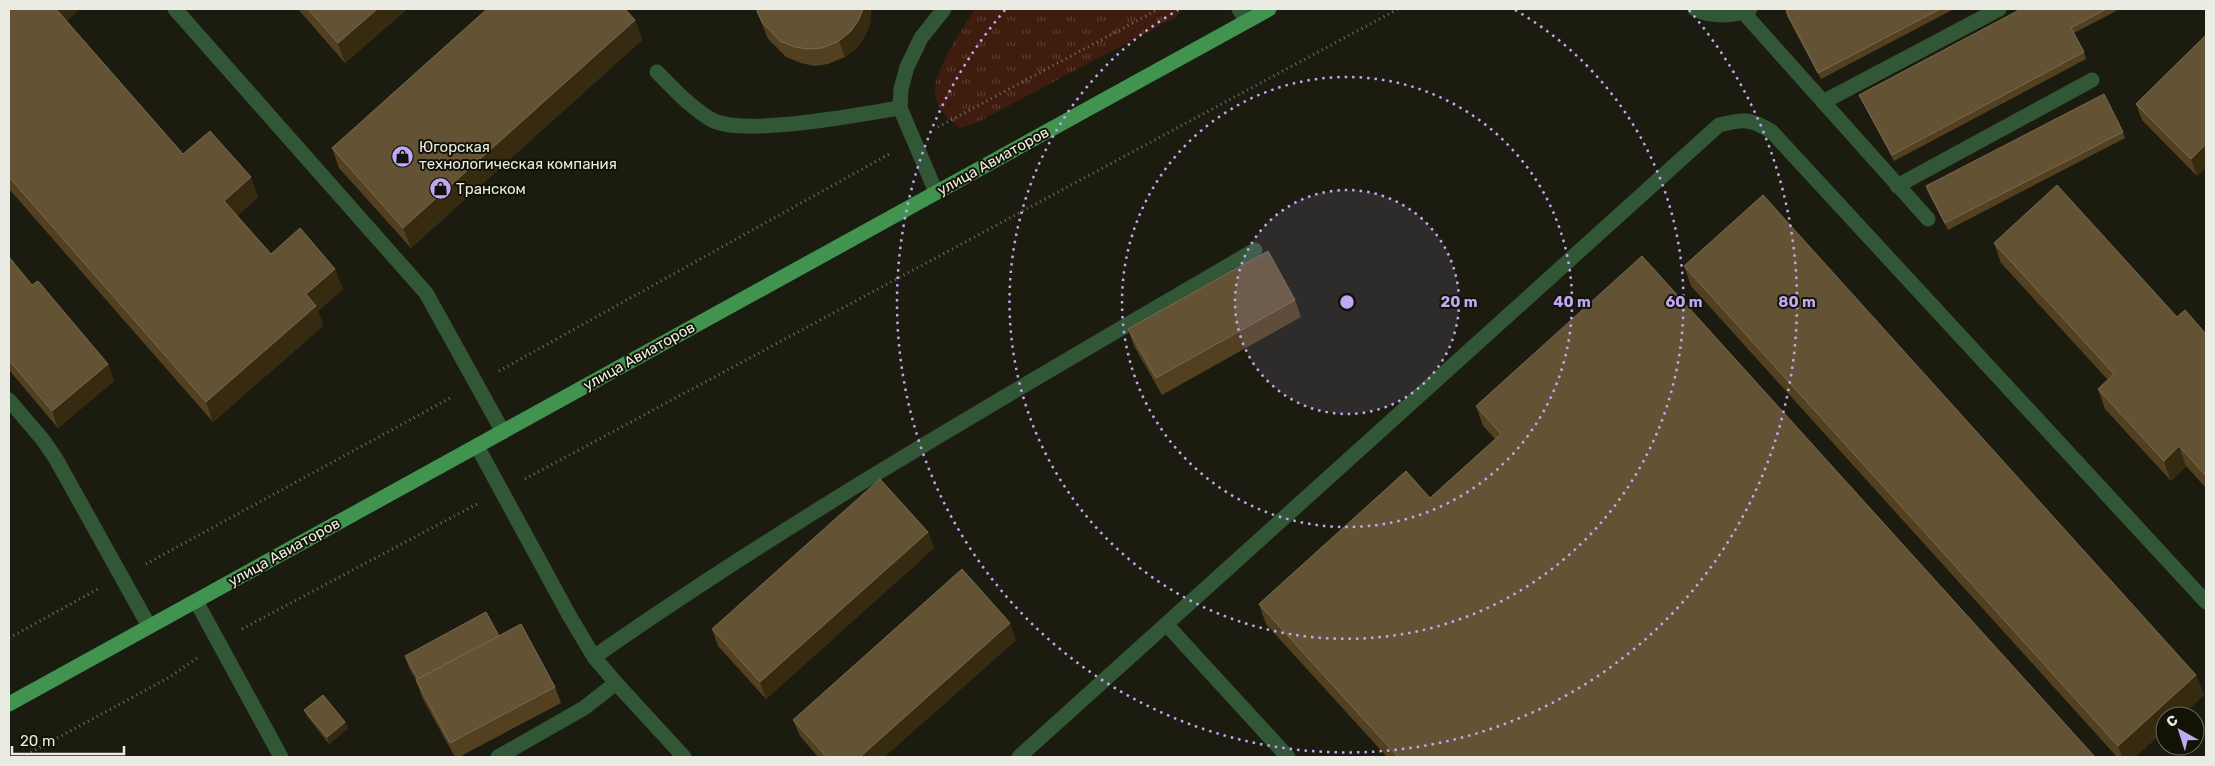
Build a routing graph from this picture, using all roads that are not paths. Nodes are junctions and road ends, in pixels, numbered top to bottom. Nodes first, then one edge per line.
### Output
1 (174, 9) edge
2 (944, 9) edge
3 (1269, 9) edge
4 (1695, 9) edge
5 (1998, 9) edge
6 (1747, 11) edge
7 (1243, 15) edge
8 (657, 72) dead end
9 (2092, 80) dead end
10 (1823, 102) junction
11 (900, 108) junction
12 (1898, 186) junction
13 (936, 192) junction
14 (1928, 219) dead end
15 (1255, 250) dead end
16 (9, 400) edge
17 (503, 432) junction
18 (477, 446) junction
19 (196, 601) junction
20 (2206, 602) edge
21 (1166, 624) junction
22 (149, 626) junction
23 (594, 657) junction
24 (616, 683) junction
25 (9, 704) edge
26 (281, 757) edge
27 (498, 757) edge
28 (684, 757) edge
29 (1019, 757) edge
30 (1288, 757) edge

1 - 17 lane
2 - 11 lane
3 - 7 main road, улица Авиаторов
4 - 6 lane
5 - 10 lane
6 - 10 lane
7 - 13 main road, улица Авиаторов
8 - 11 lane
9 - 12 lane
10 - 12 lane
11 - 13 lane
12 - 14 lane
13 - 17 main road, улица Авиаторов
15 - 23 lane
16 - 22 lane
17 - 18 main road, улица Авиаторов
18 - 19 main road, улица Авиаторов
18 - 23 lane
19 - 22 main road, улица Авиаторов
19 - 26 lane
20 - 21 lane
21 - 29 lane
21 - 30 lane
22 - 25 main road, улица Авиаторов
23 - 24 lane
24 - 27 lane
24 - 28 lane

